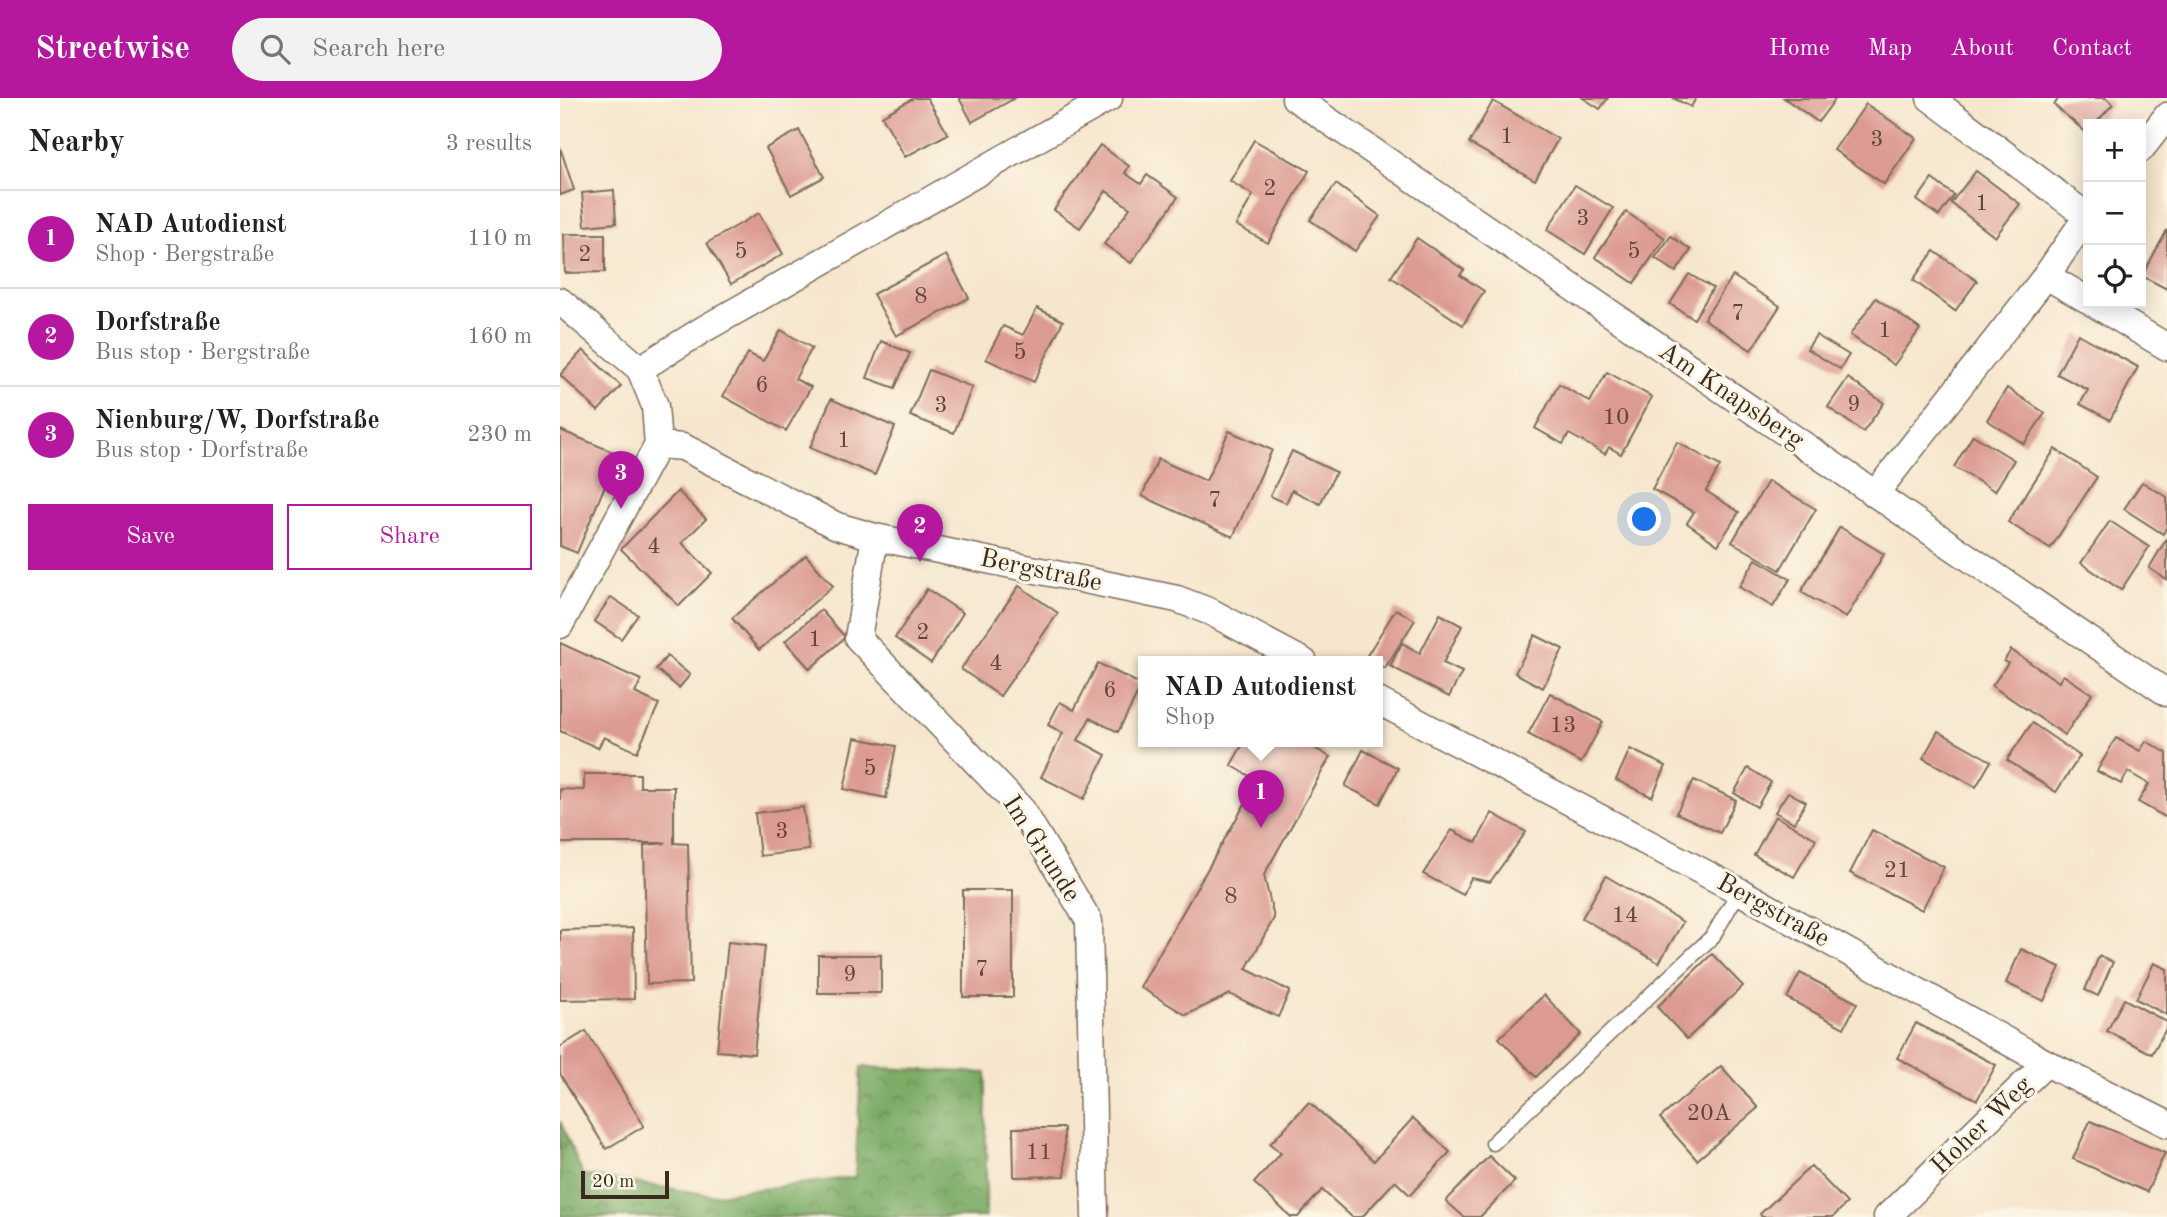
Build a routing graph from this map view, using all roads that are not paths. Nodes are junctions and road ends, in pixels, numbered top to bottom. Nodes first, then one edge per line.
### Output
1 (1109, 98) edge
2 (1295, 98) edge
3 (1930, 98) edge
4 (2167, 116) edge
5 (2146, 143) edge
6 (2083, 211) edge
7 (2083, 222) edge
8 (2046, 275) junction
9 (2083, 297) edge
10 (560, 301) edge
11 (2102, 308) edge
12 (2167, 346) edge
13 (640, 369) junction
14 (658, 445) junction
15 (1875, 494) junction
16 (875, 537) junction
17 (560, 625) edge
18 (1293, 656) edge
19 (2167, 693) edge
20 (1383, 704) edge
21 (1739, 891) junction
22 (2046, 1063) junction
23 (2167, 1124) edge
24 (1493, 1143) dead end
25 (1095, 1217) edge
26 (1887, 1217) edge

1 - 13 street
2 - 15 street, Am Knapsberg
3 - 6 street
4 - 5 street
7 - 8 street
8 - 9 street
8 - 15 street
10 - 13 street
11 - 12 street
13 - 14 street
14 - 16 street, Bergstraße
14 - 17 street
15 - 19 street, Am Knapsberg
16 - 18 street, Bergstraße
16 - 25 street, Im Grunde
20 - 21 street, Bergstraße
21 - 22 street, Bergstraße
21 - 24 lane
22 - 23 street, Bergstraße
22 - 26 street, Hoher Weg

